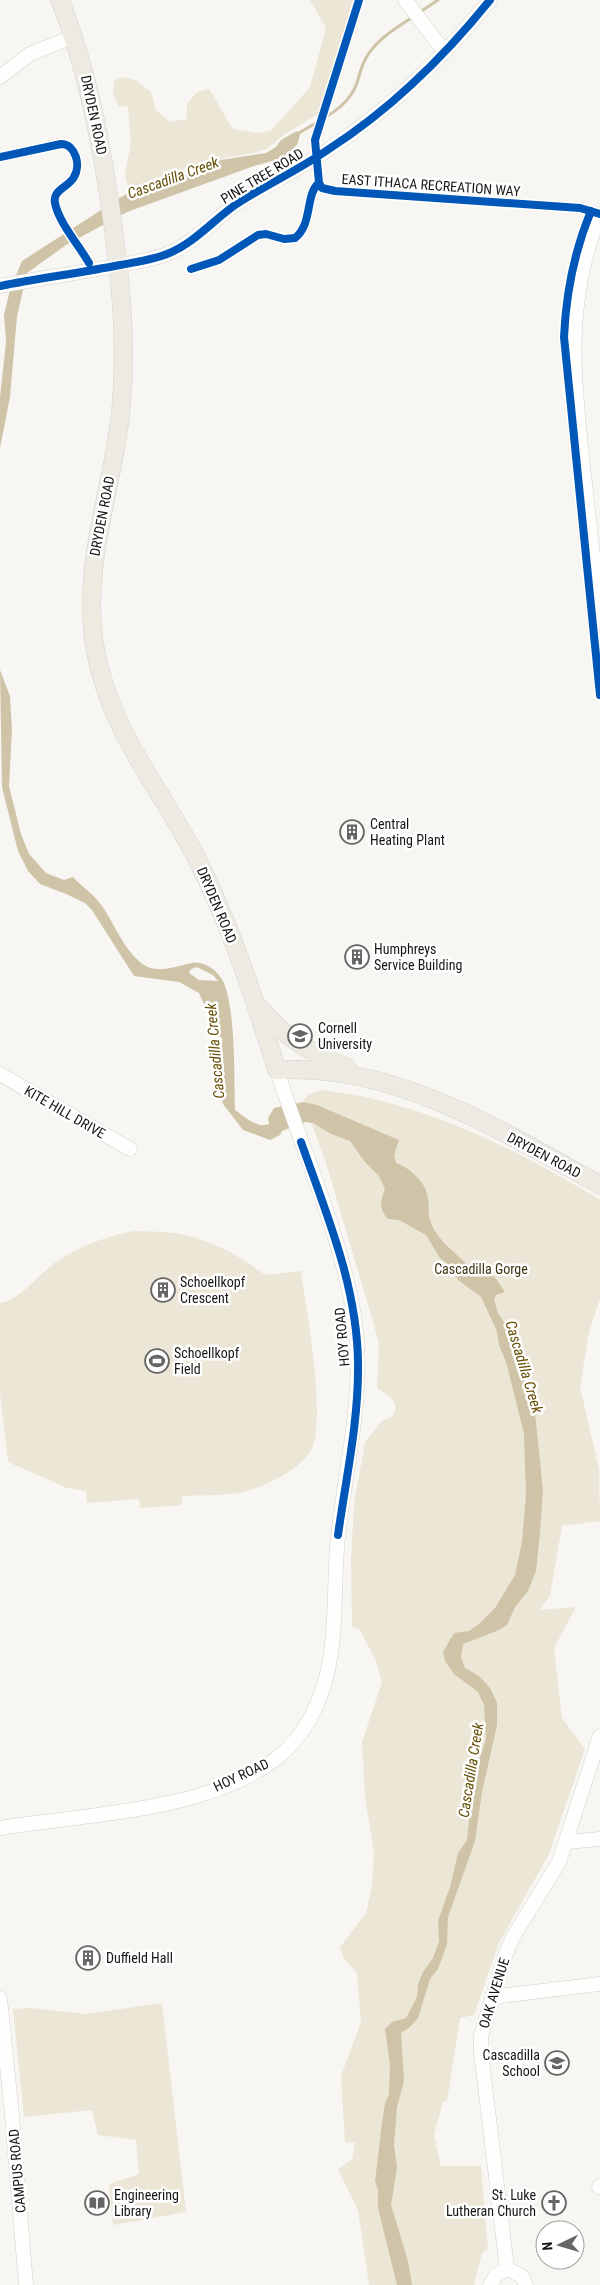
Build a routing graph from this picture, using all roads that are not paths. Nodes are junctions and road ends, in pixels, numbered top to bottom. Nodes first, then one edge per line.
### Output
1 (60, 0) edge
2 (490, 0) edge
3 (407, 3) edge
4 (74, 36) junction
5 (444, 52) junction
6 (0, 77) edge
7 (600, 214) edge
8 (119, 265) junction
9 (1, 285) edge
10 (600, 622) edge
11 (255, 1003) junction
12 (277, 1070) junction
13 (0, 1074) edge
14 (378, 1081) junction
15 (130, 1149) dead end
16 (600, 1185) edge
17 (600, 1736) edge
18 (0, 1828) edge
19 (600, 1838) edge
20 (566, 1842) junction
21 (600, 1984) edge
22 (492, 1997) junction
23 (0, 1998) edge
24 (507, 2269) junction
25 (26, 2285) edge
26 (490, 2285) edge
27 (526, 2285) edge

1 - 4 main road, DRYDEN ROAD
2 - 5 street, PINE TREE ROAD
3 - 5 street
4 - 6 street
4 - 8 main road, DRYDEN ROAD
5 - 8 street, PINE TREE ROAD
7 - 10 street
8 - 9 street, PINE TREE ROAD
8 - 11 main road, DRYDEN ROAD
11 - 12 main road, DRYDEN ROAD
11 - 14 main road, DRYDEN ROAD
12 - 14 main road, DRYDEN ROAD
12 - 18 street, HOY ROAD
13 - 15 street, KITE HILL DRIVE
14 - 16 main road, DRYDEN ROAD
17 - 20 street, OAK AVENUE
19 - 20 street
20 - 22 street, OAK AVENUE
21 - 22 street
22 - 24 street, OAK AVENUE
23 - 25 street, CAMPUS ROAD
24 - 26 street
24 - 27 street

